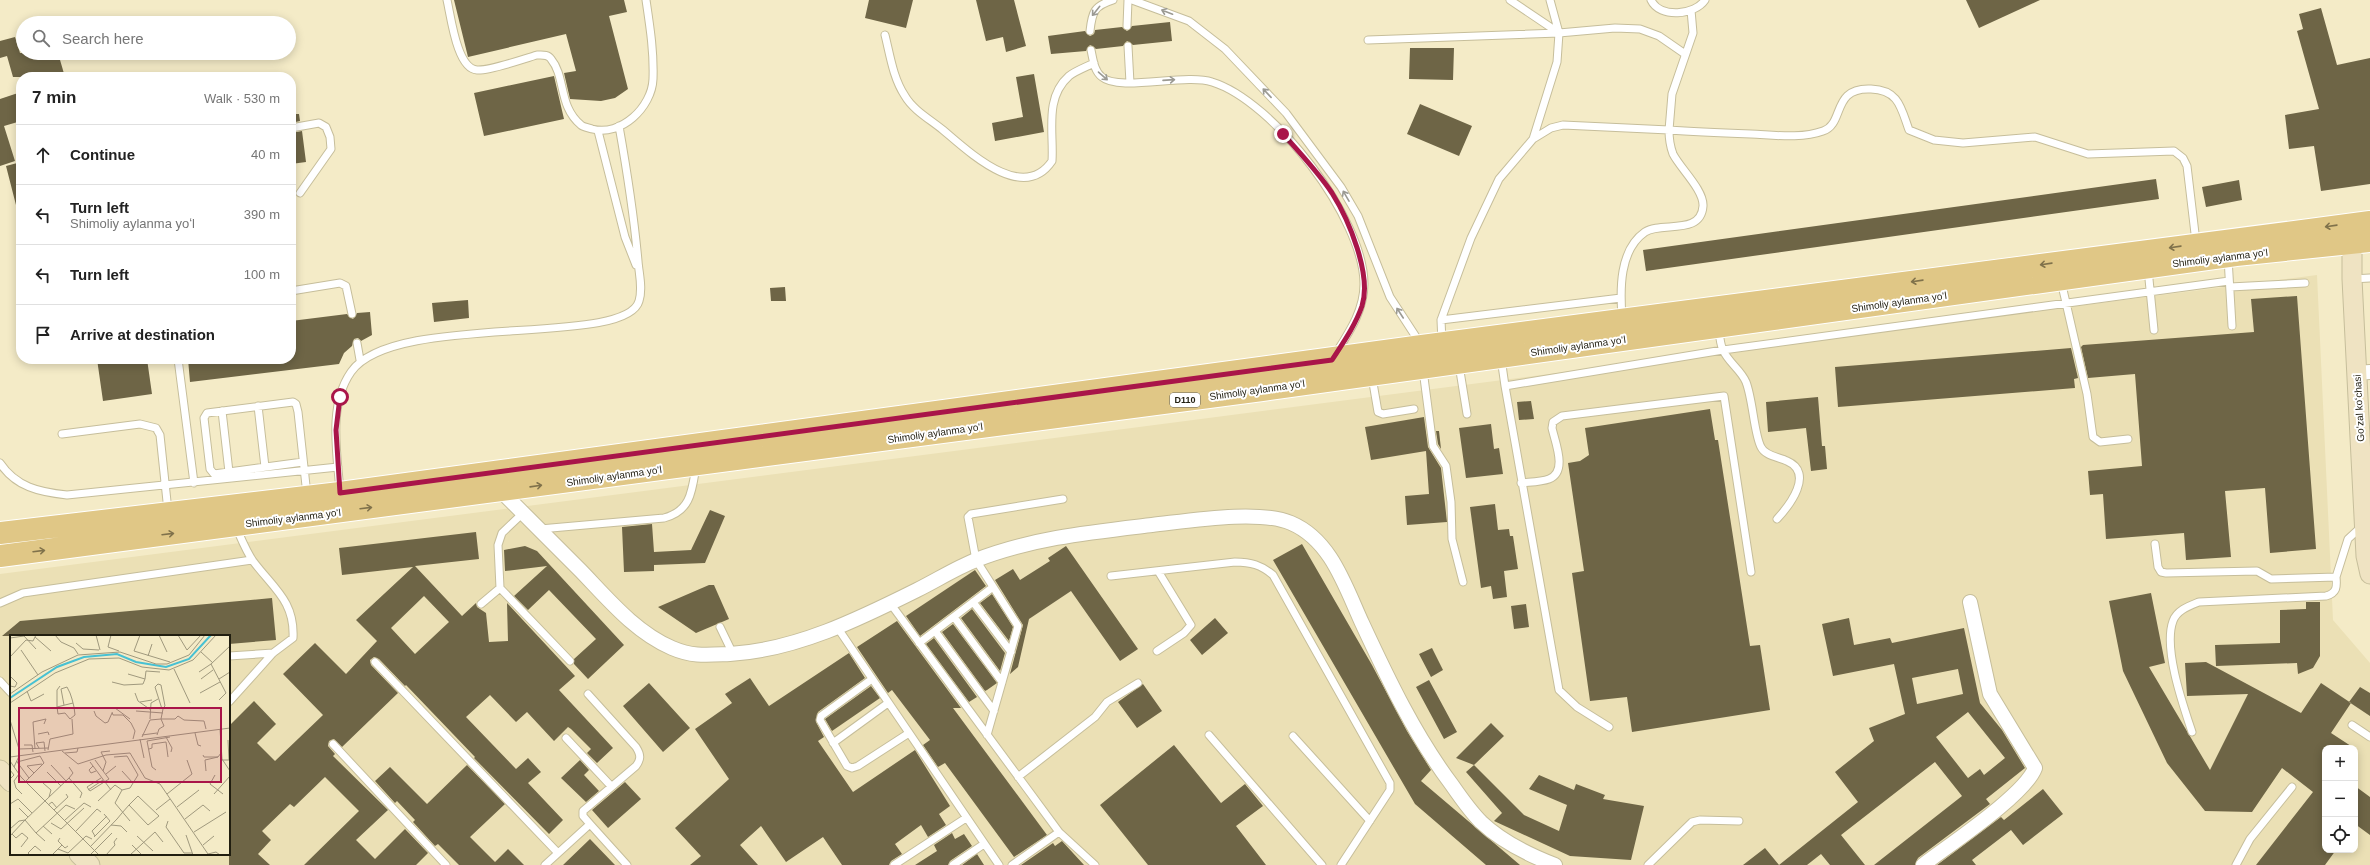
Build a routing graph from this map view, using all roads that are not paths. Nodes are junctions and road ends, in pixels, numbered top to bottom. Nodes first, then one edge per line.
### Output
1 (447, 0) edge
2 (646, 0) edge
3 (1113, 0) edge
4 (1128, 0) edge
5 (1132, 0) edge
6 (1510, 0) edge
7 (1550, 0) edge
8 (1651, 0) edge
9 (1705, 0) edge
10 (1691, 10) junction
11 (1127, 26) dead end
12 (1090, 31) dead end
13 (1559, 33) junction
14 (886, 35) dead end
15 (1368, 40) dead end
16 (1128, 46) dead end
17 (1091, 50) dead end
18 (1685, 54) junction
19 (1094, 63) junction
20 (1130, 82) junction
21 (619, 126) junction
22 (296, 127) edge
23 (598, 130) junction
24 (1669, 130) junction
25 (1533, 139) junction
26 (300, 193) dead end
27 (2370, 222) edge
28 (2361, 241) edge
29 (2196, 244) junction
30 (2228, 256) junction
31 (2148, 267) junction
32 (639, 272) junction
33 (2060, 279) junction
34 (2361, 279) edge
35 (2305, 283) dead end
36 (2229, 284) junction
37 (296, 290) edge
38 (2150, 292) junction
39 (1621, 298) junction
40 (2066, 304) junction
41 (352, 314) dead end
42 (1441, 320) junction
43 (2232, 326) dead end
44 (1718, 327) junction
45 (1625, 329) junction
46 (2154, 330) dead end
47 (357, 343) dead end
48 (1723, 350) junction
49 (1429, 352) junction
50 (1501, 357) junction
51 (360, 360) junction
52 (1332, 360) junction
53 (1459, 362) junction
54 (179, 364) edge
55 (2363, 373) edge
56 (1372, 375) junction
57 (1505, 386) junction
58 (1188, 389) junction
59 (258, 406) junction
60 (1414, 409) dead end
61 (222, 411) junction
62 (1467, 414) dead end
63 (62, 434) dead end
64 (2128, 439) dead end
65 (303, 462) junction
66 (0, 463) edge
67 (697, 465) junction
68 (265, 467) junction
69 (338, 467) junction
70 (304, 471) junction
71 (229, 472) junction
72 (194, 483) junction
73 (1521, 483) junction
74 (166, 486) junction
75 (501, 491) junction
76 (340, 493) junction
77 (307, 497) junction
78 (1063, 499) dead end
79 (168, 513) junction
80 (523, 513) junction
81 (1777, 518) dead end
82 (2365, 524) junction
83 (235, 525) junction
84 (539, 529) junction
85 (0, 533) edge
86 (2155, 544) dead end
87 (0, 556) edge
88 (252, 560) junction
89 (976, 560) junction
90 (1158, 570) junction
91 (1751, 572) dead end
92 (2370, 574) edge
93 (1111, 576) dead end
94 (2336, 577) junction
95 (1462, 582) dead end
96 (993, 586) junction
97 (500, 588) junction
98 (973, 602) junction
99 (1970, 602) dead end
100 (0, 603) edge
101 (890, 603) junction
102 (481, 604) dead end
103 (954, 617) junction
104 (720, 627) dead end
105 (836, 627) junction
106 (935, 631) junction
107 (920, 643) junction
108 (1157, 651) dead end
109 (1011, 652) junction
110 (273, 653) junction
111 (733, 654) junction
112 (230, 656) edge
113 (570, 661) dead end
114 (375, 662) dead end
115 (872, 679) junction
116 (0, 681) edge
117 (1002, 682) junction
118 (1138, 683) dead end
119 (10, 692) edge
120 (588, 694) dead end
121 (230, 701) edge
122 (888, 704) junction
123 (994, 711) junction
124 (2352, 726) dead end
125 (1609, 727) dead end
126 (2192, 732) dead end
127 (909, 734) junction
128 (1208, 735) dead end
129 (987, 736) junction
130 (1293, 736) dead end
131 (2370, 737) edge
132 (566, 738) dead end
133 (833, 743) junction
134 (333, 744) dead end
135 (1018, 777) junction
136 (611, 786) junction
137 (2292, 787) dead end
138 (966, 818) junction
139 (1370, 821) junction
140 (1739, 821) dead end
141 (590, 824) junction
142 (1059, 832) junction
143 (984, 844) junction
144 (558, 853) junction
145 (446, 865) edge
146 (545, 865) edge
147 (627, 865) edge
148 (894, 865) edge
149 (953, 865) edge
150 (999, 865) edge
151 (1012, 865) edge
152 (1095, 865) edge
153 (1322, 865) edge
154 (1341, 865) edge
155 (1555, 865) edge
156 (1648, 865) edge
157 (1923, 865) edge
158 (2236, 865) edge

1 - 23 lane
2 - 21 lane
3 -> 12 lane
4 - 11 lane
49 -> 5 lane
6 - 13 lane
7 - 13 lane
8 - 10 lane
9 - 10 lane
10 - 18 lane
13 - 15 lane
13 - 18 lane
13 - 25 lane
14 - 19 lane
16 - 20 lane
17 - 19 lane
18 - 24 lane
19 -> 20 lane
20 -> 52 lane
21 - 23 lane
21 - 32 lane
22 - 26 lane
23 - 32 lane
24 - 25 lane
24 - 29 lane
24 - 39 lane
25 - 42 lane
27 -> 29 main road, Shimoliy aylanma yoʻl / D110
28 - 30 main road, Shimoliy aylanma yoʻl / D110
28 - 34 street, Goʻzal koʻchasi
29 -> 45 main road, Shimoliy aylanma yoʻl / D110
30 - 31 main road, Shimoliy aylanma yoʻl / D110
30 - 36 lane
31 - 33 main road, Shimoliy aylanma yoʻl / D110
31 - 38 lane
32 - 51 lane
33 - 40 lane
33 - 44 main road, Shimoliy aylanma yoʻl / D110
34 - 55 street, Goʻzal koʻchasi
35 - 36 lane
36 - 38 lane
36 - 43 lane
37 - 41 lane
38 - 40 lane
38 - 46 lane
39 - 42 lane
39 - 45 lane
40 - 48 lane
40 - 64 lane
42 - 49 lane
44 - 45 main road, Shimoliy aylanma yoʻl / D110
44 - 48 lane
45 - 49 main road, Shimoliy aylanma yoʻl / D110
45 - 50 main road, Shimoliy aylanma yoʻl / D110
47 - 51 lane
48 - 57 lane
48 - 81 lane
49 - 52 main road, Shimoliy aylanma yoʻl / D110
49 - 53 main road, Shimoliy aylanma yoʻl / D110
49 - 56 main road, Shimoliy aylanma yoʻl / D110
49 - 95 lane
50 - 53 main road, Shimoliy aylanma yoʻl / D110
50 - 57 lane
51 - 69 lane
52 - 58 main road, Shimoliy aylanma yoʻl / D110
53 - 62 lane
54 - 72 lane
55 - 82 street, Goʻzal koʻchasi
56 - 58 main road, Shimoliy aylanma yoʻl / D110
56 - 60 lane
57 - 73 lane
58 - 67 main road, Shimoliy aylanma yoʻl / D110
58 - 76 main road, Shimoliy aylanma yoʻl / D110
59 - 61 lane
59 - 65 lane
59 - 68 lane
61 - 71 lane
61 - 71 lane
63 - 74 lane
65 - 68 lane
65 - 70 lane
66 - 74 lane
75 -> 67 main road, Shimoliy aylanma yoʻl / D110
67 - 84 lane
68 - 71 lane
69 - 70 lane
69 - 76 lane
70 - 72 lane
70 - 77 lane
72 - 74 lane
73 - 91 lane
73 - 125 lane
74 - 79 lane
75 - 80 street
83 -> 75 main road, Shimoliy aylanma yoʻl / D110
76 - 77 main road, Shimoliy aylanma yoʻl / D110
77 - 79 main road, Shimoliy aylanma yoʻl / D110
78 - 89 lane
79 - 85 main road, Shimoliy aylanma yoʻl / D110
80 - 84 street
80 - 97 lane
82 - 92 street, Goʻzal koʻchasi
82 - 94 lane
87 -> 83 main road, Shimoliy aylanma yoʻl / D110
83 - 88 lane
84 - 111 street
86 - 94 lane
88 - 100 lane
88 - 110 lane
89 - 96 lane
89 - 101 street
89 - 155 street
90 - 93 lane
90 - 108 lane
90 - 139 lane
94 - 126 lane
96 - 98 lane
96 - 109 lane
97 - 102 lane
97 - 113 lane
98 - 103 lane
98 - 109 lane
99 - 157 street
101 - 105 street
101 - 107 lane
103 - 106 lane
103 - 117 lane
104 - 111 lane
105 - 111 street
105 - 115 lane
106 - 107 lane
106 - 123 lane
107 - 129 lane
109 - 117 lane
110 - 112 lane
110 - 121 lane
114 - 144 lane
115 - 122 lane
115 - 133 lane
116 - 119 lane
117 - 123 lane
118 - 135 lane
120 - 136 lane
122 - 127 lane
122 - 133 lane
123 - 129 lane
124 - 131 lane
127 - 133 lane
127 - 138 lane
128 - 153 lane
129 - 135 lane
130 - 139 lane
132 - 136 lane
134 - 145 lane
135 - 142 lane
136 - 141 lane
137 - 158 lane
138 - 143 lane
138 - 148 lane
139 - 154 lane
140 - 156 lane
141 - 144 lane
141 - 147 lane
142 - 151 lane
142 - 152 lane
143 - 149 lane
143 - 150 lane
144 - 146 lane

